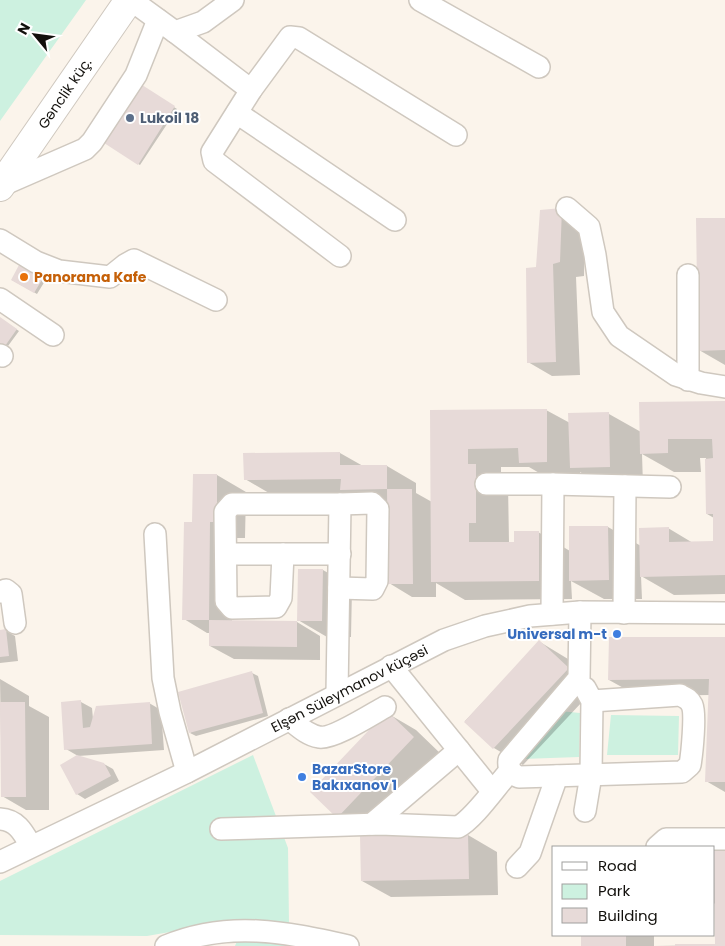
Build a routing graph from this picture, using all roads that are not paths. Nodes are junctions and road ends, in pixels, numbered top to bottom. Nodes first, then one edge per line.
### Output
1 (130, 0) edge
2 (233, 0) edge
3 (420, 0) edge
4 (166, 26) junction
5 (539, 67) dead end
6 (251, 90) junction
7 (236, 113) junction
8 (456, 135) dead end
9 (0, 186) edge
10 (567, 208) dead end
11 (395, 220) dead end
12 (1, 242) edge
13 (340, 256) dead end
14 (688, 275) dead end
15 (0, 299) edge
16 (216, 300) dead end
17 (53, 335) dead end
18 (688, 380) junction
19 (725, 387) edge
20 (486, 484) dead end
21 (553, 484) junction
22 (625, 486) junction
23 (670, 487) dead end
24 (340, 504) junction
25 (156, 534) dead end
26 (226, 554) junction
27 (283, 554) junction
28 (340, 554) junction
29 (339, 588) junction
30 (0, 592) edge
31 (580, 612) junction
32 (725, 612) edge
33 (624, 613) junction
34 (552, 614) junction
35 (15, 622) dead end
36 (391, 666) junction
37 (579, 678) junction
38 (337, 694) junction
39 (592, 701) junction
40 (385, 707) dead end
41 (289, 719) junction
42 (459, 750) junction
43 (510, 771) junction
44 (187, 772) junction
45 (591, 775) junction
46 (557, 776) junction
47 (492, 791) junction
48 (585, 810) dead end
49 (0, 819) edge
50 (372, 824) junction
51 (221, 829) dead end
52 (725, 838) edge
53 (31, 846) junction
54 (657, 846) edge
55 (0, 862) edge
56 (517, 867) dead end
57 (166, 946) edge
58 (348, 946) edge

1 - 4 street
1 - 9 main road, Gənclik küç.
2 - 4 street
3 - 5 street
4 - 6 street
4 - 9 street
6 - 7 street
6 - 8 street
7 - 11 street
7 - 13 street
10 - 18 street
12 - 16 street
14 - 18 street
15 - 17 street
18 - 19 street
20 - 21 street
21 - 22 street
21 - 34 street
22 - 23 street
22 - 33 street
24 - 26 street
24 - 28 street
24 - 29 street
25 - 44 street
26 - 27 street
26 - 27 street
27 - 28 street
28 - 29 street
29 - 38 street
30 - 35 street
31 - 33 street, Elşən Süleymanov küçəsi
31 - 34 street, Elşən Süleymanov küçəsi
31 - 37 street
32 - 33 street, Elşən Süleymanov küçəsi
34 - 36 street, Elşən Süleymanov küçəsi
36 - 38 street, Elşən Süleymanov küçəsi
36 - 42 street
37 - 39 street
37 - 43 street
38 - 41 street, Elşən Süleymanov küçəsi
39 - 45 street
39 - 45 street
40 - 41 street
41 - 44 street, Elşən Süleymanov küçəsi
42 - 47 street
42 - 50 street
43 - 46 street
43 - 47 street
44 - 53 street, Elşən Süleymanov küçəsi
45 - 46 street
45 - 48 street
46 - 56 street
47 - 50 street
49 - 53 street
50 - 51 street
52 - 54 street
53 - 55 street, Elşən Süleymanov küçəsi
57 - 58 street

